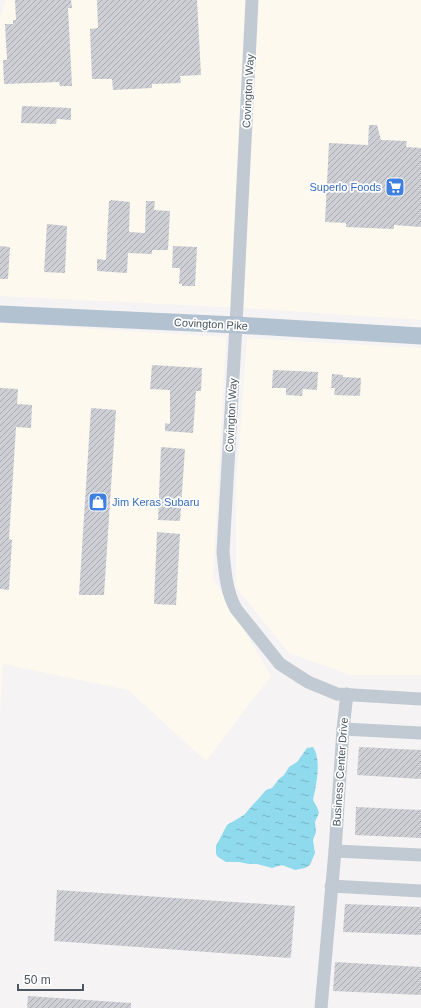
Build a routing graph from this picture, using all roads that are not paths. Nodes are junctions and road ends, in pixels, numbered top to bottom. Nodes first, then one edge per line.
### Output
1 (252, 0) edge
2 (0, 314) edge
3 (236, 325) junction
4 (421, 336) edge
5 (347, 694) junction
6 (421, 699) edge
7 (343, 729) junction
8 (421, 733) edge
9 (335, 851) junction
10 (421, 855) edge
11 (331, 886) junction
12 (421, 891) edge
13 (321, 1008) edge

1 - 3 street, Covington Way
2 - 3 main road, Covington Pike
3 - 4 main road, Covington Pike
3 - 5 street, Covington Way
5 - 6 street, Covington Way
5 - 7 street, Business Center Drive
7 - 8 street
7 - 9 street, Business Center Drive
9 - 10 street
9 - 11 street, Business Center Drive
11 - 12 street
11 - 13 street, Business Center Drive

